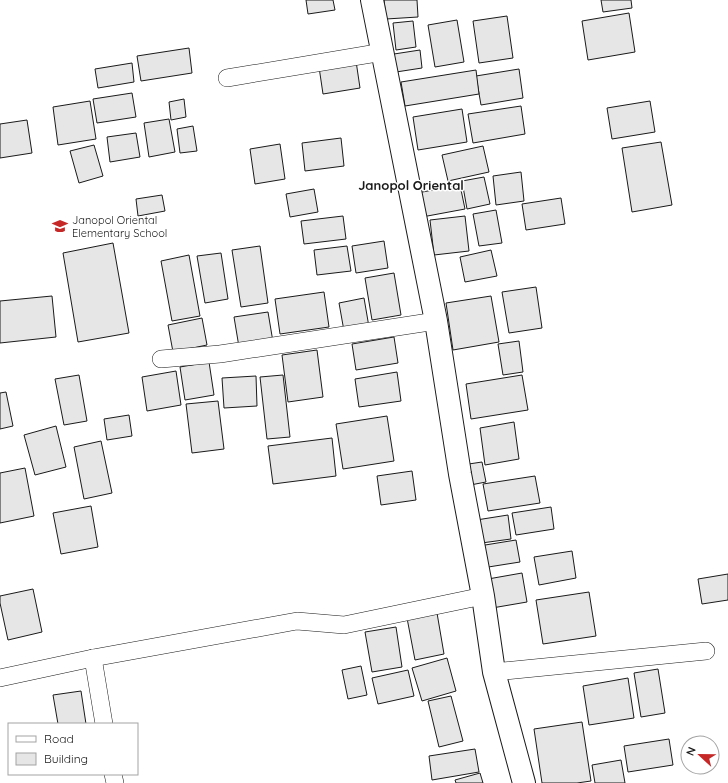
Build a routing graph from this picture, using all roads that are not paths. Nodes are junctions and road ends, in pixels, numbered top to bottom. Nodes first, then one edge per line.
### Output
1 (372, 0) edge
2 (383, 52) junction
3 (227, 78) dead end
4 (436, 321) junction
5 (161, 359) dead end
6 (483, 596) junction
7 (706, 651) dead end
8 (93, 658) junction
9 (494, 672) junction
10 (0, 678) edge
11 (104, 723) edge
12 (524, 783) edge

1 - 2 street
2 - 3 street
2 - 4 street
4 - 5 street
4 - 6 street
6 - 8 street
6 - 9 street
7 - 9 street
8 - 10 street
8 - 11 street
9 - 12 street

